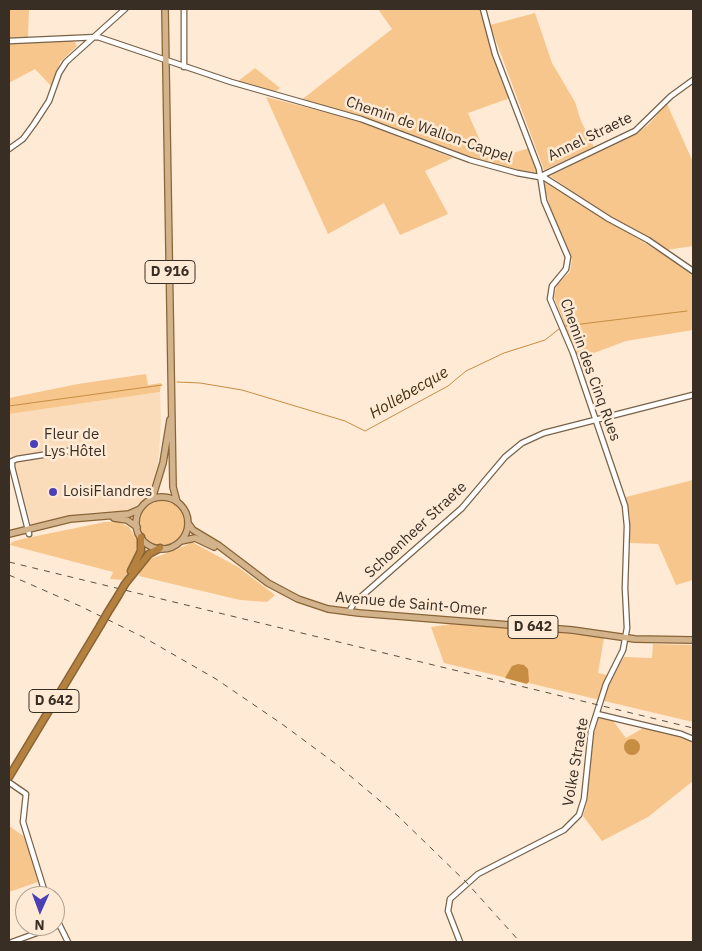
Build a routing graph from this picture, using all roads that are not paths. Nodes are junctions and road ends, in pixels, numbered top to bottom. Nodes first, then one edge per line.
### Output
1 (124, 9) edge
2 (165, 9) edge
3 (184, 9) edge
4 (483, 9) edge
5 (91, 37) junction
6 (9, 41) edge
7 (166, 61) junction
8 (184, 67) junction
9 (693, 80) edge
10 (9, 149) edge
11 (540, 176) junction
12 (693, 271) edge
13 (693, 395) edge
14 (172, 398) junction
15 (595, 420) junction
16 (74, 450) dead end
17 (152, 499) junction
18 (178, 502) junction
19 (140, 509) junction
20 (188, 523) junction
21 (137, 527) junction
22 (29, 532) junction
23 (9, 536) edge
24 (141, 537) junction
25 (179, 542) junction
26 (160, 548) junction
27 (230, 555) junction
28 (125, 584) junction
29 (349, 612) junction
30 (626, 638) junction
31 (693, 640) edge
32 (597, 714) junction
33 (693, 739) edge
34 (10, 780) edge
35 (43, 886) edge
36 (29, 936) edge
37 (12, 942) edge
38 (460, 942) edge

1 - 5 street
2 - 7 main road, D 916
3 - 8 street
4 - 11 street, Chemin des Cinq Rues
5 - 6 street, Chemin de Wallon-Cappel
5 - 7 street, Chemin de Wallon-Cappel
5 - 10 street
7 - 8 street, Chemin de Wallon-Cappel
7 - 14 main road, D 916
8 - 11 street, Chemin de Wallon-Cappel
9 - 11 street, Annel Straete
11 - 12 street, Chemin de Wallon-Cappel
11 - 15 street, Chemin des Cinq Rues
13 - 15 street, Schoenheer Straete
14 - 17 main road, D 916
14 - 18 main road, D 916
15 - 29 street, Schoenheer Straete
15 - 30 street, Chemin des Cinq Rues
16 - 22 street
17 - 18 main road
17 - 19 main road
18 - 20 main road
19 - 21 main road
19 - 22 main road
20 - 25 main road
20 - 27 main road, Avenue de Saint-Omer / D 642
21 - 22 main road
21 - 24 main road
22 - 23 main road
24 - 26 main road
24 - 28 highway
25 - 26 main road
25 - 27 main road, Avenue de Saint-Omer / D 642
26 - 28 highway
27 - 29 main road, Avenue de Saint-Omer / D 642
28 - 34 highway, D 642, bridge
29 - 30 main road, Avenue de Saint-Omer / D 642
30 - 31 main road, Avenue de Saint-Omer / D 642
30 - 32 street, Volke Straete
32 - 33 street
32 - 38 street, Volke Straete
34 - 35 street
36 - 37 street

